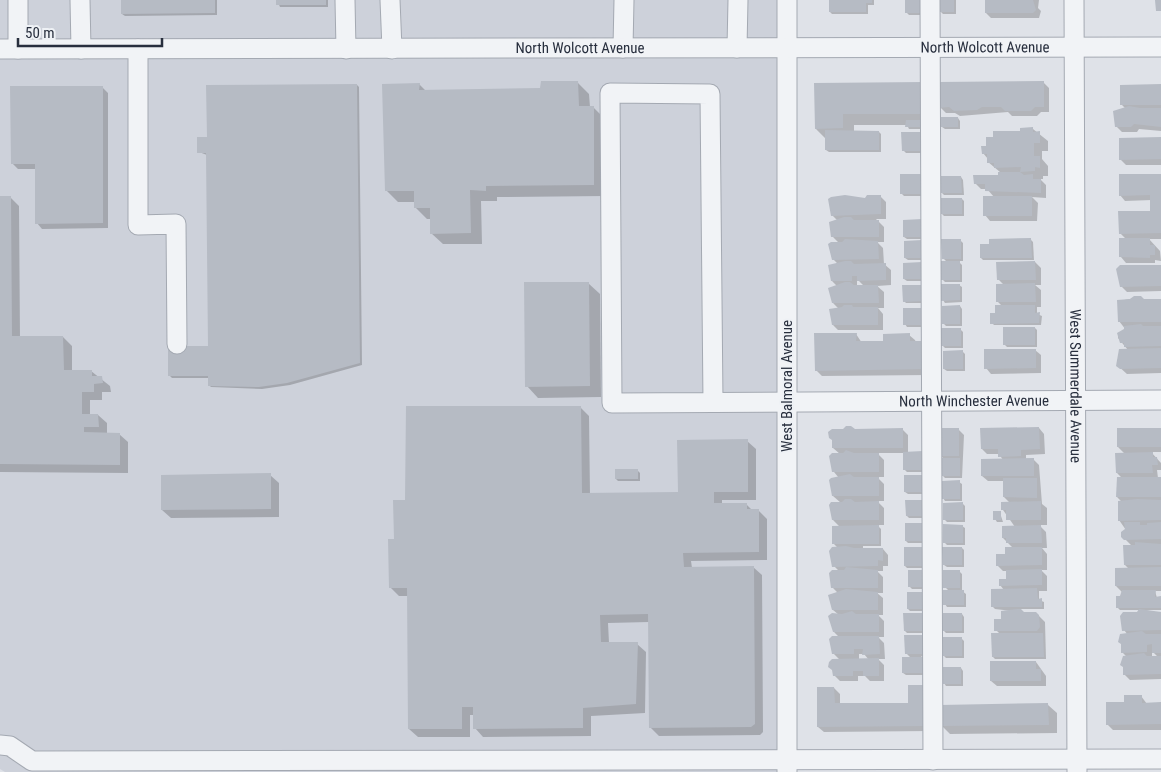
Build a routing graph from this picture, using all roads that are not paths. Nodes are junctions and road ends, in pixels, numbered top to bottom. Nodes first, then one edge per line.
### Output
1 (18, 0) edge
2 (80, 0) edge
3 (345, 0) edge
4 (390, 0) edge
5 (624, 0) edge
6 (738, 0) edge
7 (787, 0) edge
8 (930, 0) edge
9 (1074, 0) edge
10 (1074, 47) junction
11 (1161, 47) edge
12 (623, 48) junction
13 (737, 48) junction
14 (787, 48) junction
15 (930, 48) junction
16 (9, 49) edge
17 (81, 49) junction
18 (138, 49) junction
19 (346, 49) junction
20 (392, 49) junction
21 (177, 344) dead end
22 (1076, 400) junction
23 (1161, 400) edge
24 (787, 401) junction
25 (933, 401) junction
26 (713, 402) junction
27 (0, 746) edge
28 (1161, 759) edge
29 (940, 764) edge
30 (343, 766) edge
31 (441, 766) edge
32 (497, 766) edge
33 (787, 766) edge
34 (1077, 766) edge
35 (36, 767) edge

1 - 16 street
2 - 17 street
3 - 19 street
4 - 20 street
5 - 12 street
6 - 13 street
7 - 14 street, West Balmoral Avenue
8 - 15 street
9 - 10 street, West Summerdale Avenue
10 - 11 street, North Wolcott Avenue
10 - 15 street, North Wolcott Avenue
10 - 22 street, West Summerdale Avenue
12 - 13 street, North Wolcott Avenue
12 - 20 street, North Wolcott Avenue
13 - 14 street, North Wolcott Avenue
14 - 15 street, North Wolcott Avenue
14 - 24 street, West Balmoral Avenue
15 - 25 street
16 - 17 street, North Wolcott Avenue
17 - 18 street, North Wolcott Avenue
18 - 19 street, North Wolcott Avenue
18 - 21 street
19 - 20 street, North Wolcott Avenue
22 - 23 street, North Winchester Avenue
22 - 25 street, North Winchester Avenue
22 - 34 street, West Summerdale Avenue
24 - 25 street, North Winchester Avenue
24 - 26 street, North Winchester Avenue
24 - 33 street, West Balmoral Avenue
25 - 29 street
26 - 26 street, North Winchester Avenue
27 - 35 street
28 - 34 street
29 - 33 street
29 - 34 street
30 - 31 street
30 - 35 street
31 - 32 street
32 - 33 street

